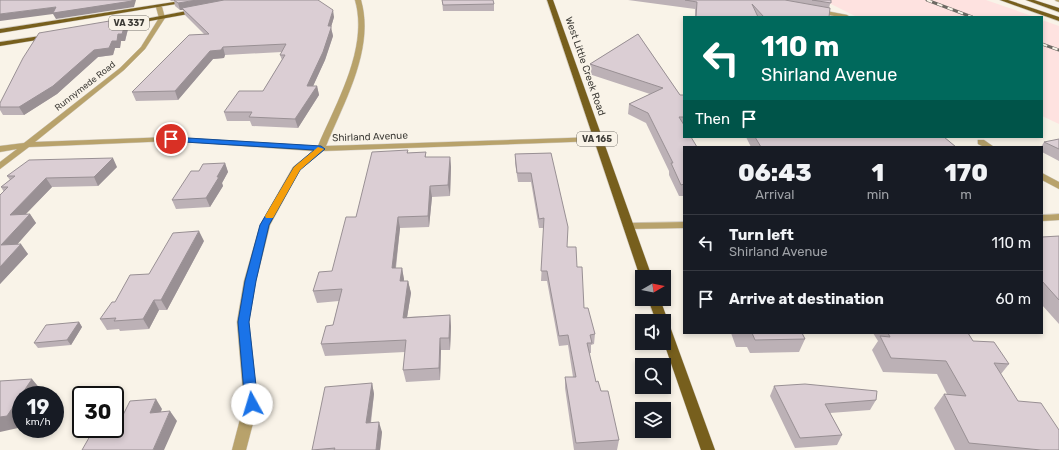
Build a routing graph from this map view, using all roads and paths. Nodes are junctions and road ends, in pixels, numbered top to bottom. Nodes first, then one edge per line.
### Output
1 (197, 0) edge
2 (358, 0) edge
3 (550, 0) edge
4 (1003, 0) edge
5 (1029, 0) edge
6 (159, 7) junction
7 (810, 10) edge
8 (1059, 10) edge
9 (200, 11) edge
10 (842, 16) edge
11 (162, 18) junction
12 (1059, 19) edge
13 (108, 27) edge
14 (0, 31) edge
15 (55, 35) edge
16 (0, 44) edge
17 (598, 139) junction
18 (981, 142) dead end
19 (24, 145) junction
20 (988, 146) edge
21 (0, 149) edge
22 (321, 149) junction
23 (0, 166) edge
24 (1043, 177) edge
25 (1059, 186) edge
26 (1059, 217) edge
27 (1043, 218) edge
28 (683, 225) edge
29 (628, 226) junction
30 (644, 270) edge
31 (671, 346) edge
32 (239, 450) edge
33 (708, 450) edge

1 - 6 main road, VA 337
2 - 22 street
3 - 17 main road, West Little Creek Road / VA 165
4 - 12 main road
5 - 8 main road
6 - 11 street
6 - 14 main road, VA 337
7 - 10 street
9 - 11 main road, VA 337
11 - 13 main road, VA 337
11 - 19 street, Runnymede Road
15 - 16 main road
17 - 22 street, Shirland Avenue
17 - 29 main road, West Little Creek Road / VA 165
18 - 20 street
19 - 21 street, Shirland Avenue
19 - 22 street, Shirland Avenue
19 - 23 street, Runnymede Road
22 - 32 street
24 - 25 street
26 - 27 street
28 - 29 street
29 - 30 main road, West Little Creek Road / VA 165
31 - 33 main road

